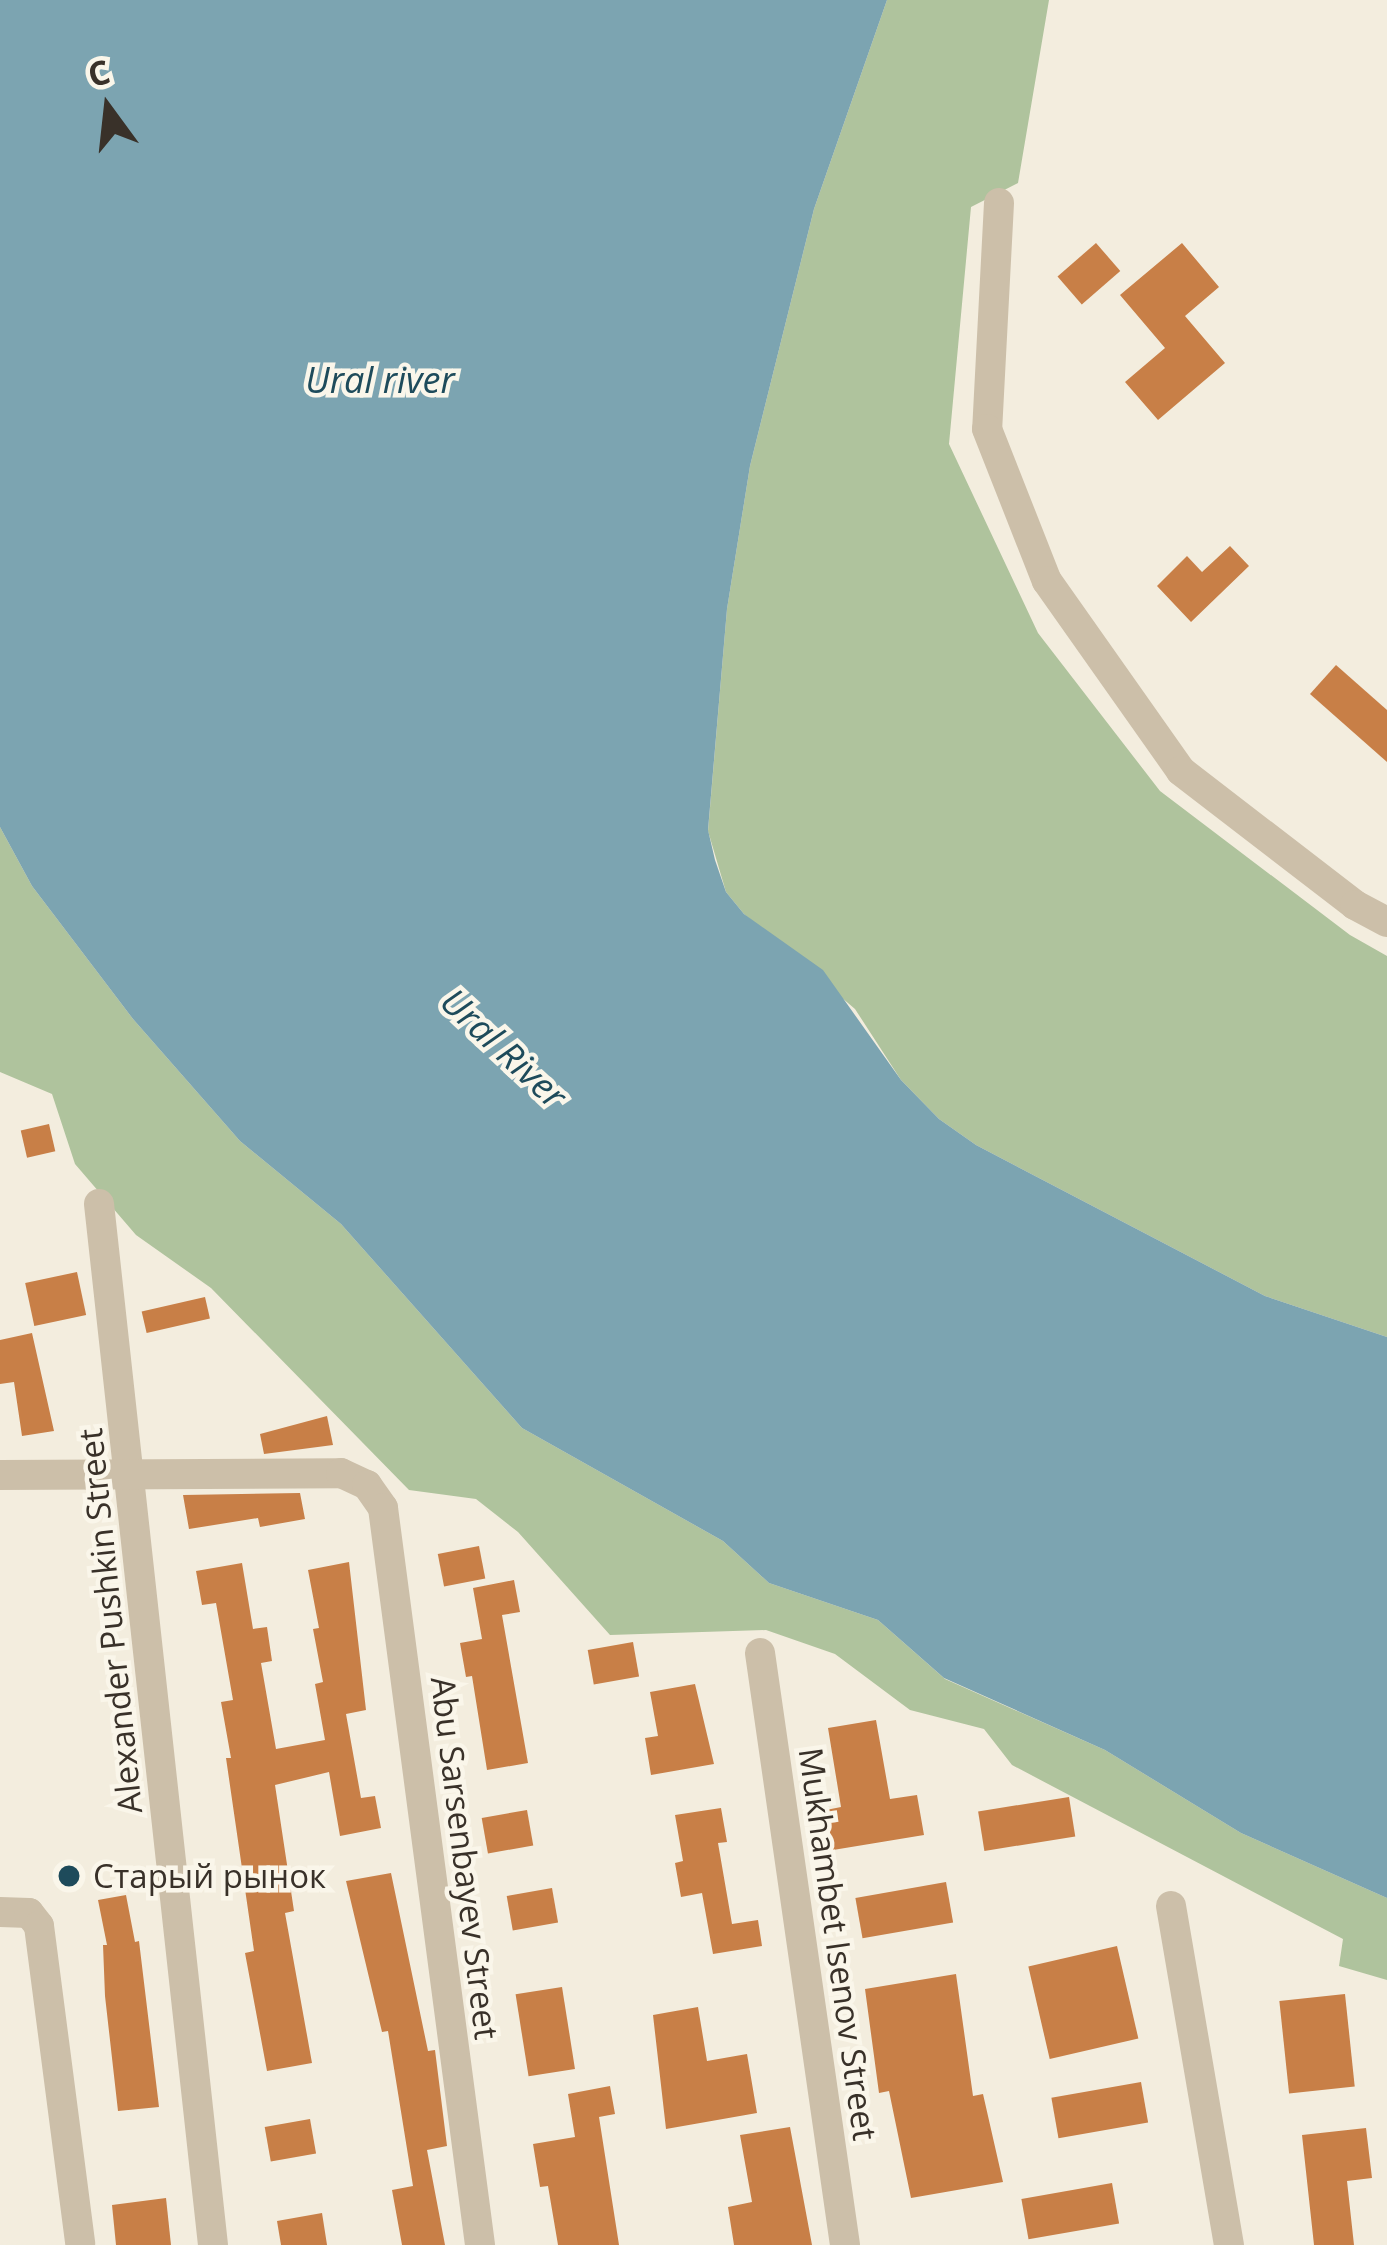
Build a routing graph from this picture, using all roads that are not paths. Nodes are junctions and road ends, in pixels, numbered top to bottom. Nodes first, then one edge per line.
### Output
1 (999, 203) dead end
2 (1387, 922) edge
3 (99, 1204) dead end
4 (130, 1474) junction
5 (0, 1475) edge
6 (760, 1653) dead end
7 (1171, 1906) dead end
8 (0, 1912) edge
9 (80, 2243) edge
10 (213, 2245) edge
11 (480, 2245) edge
12 (845, 2245) edge
13 (1229, 2245) edge

1 - 2 street
3 - 4 street, Alexander Pushkin Street
4 - 5 street
4 - 10 street, Alexander Pushkin Street
4 - 11 street, Abu Sarsenbayev Street
6 - 12 street, Mukhambet Isenov Street
7 - 13 street
8 - 9 street

